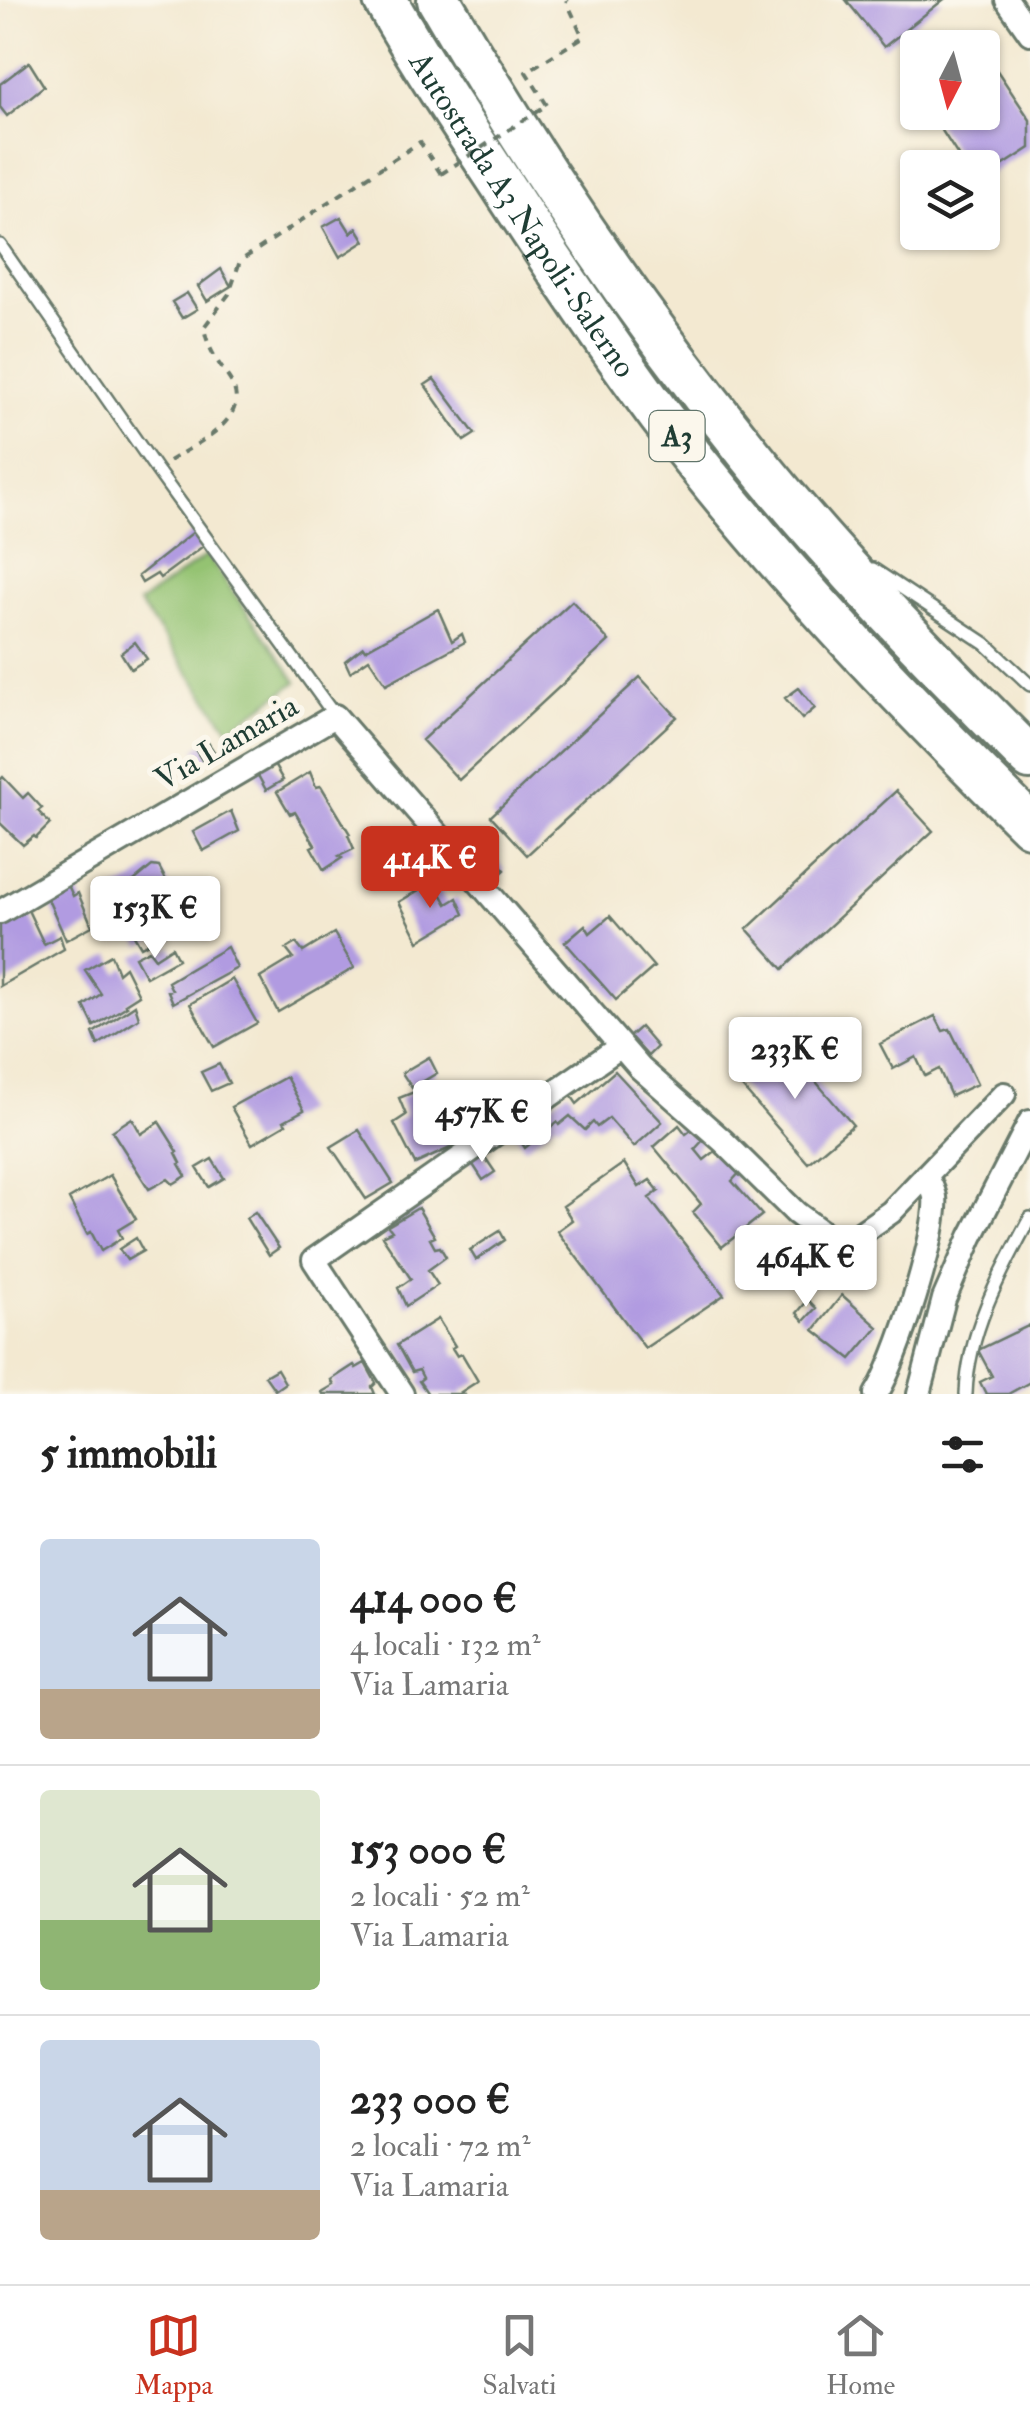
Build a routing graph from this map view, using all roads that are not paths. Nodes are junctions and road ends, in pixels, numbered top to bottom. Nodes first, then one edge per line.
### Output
1 (385, 0) edge
2 (439, 0) edge
3 (1007, 0) edge
4 (1030, 32) edge
5 (0, 245) edge
6 (812, 527) junction
7 (1030, 685) edge
8 (335, 716) junction
9 (1030, 758) edge
10 (1030, 825) edge
11 (0, 912) edge
12 (622, 1046) junction
13 (1004, 1094) dead end
14 (1030, 1122) edge
15 (926, 1175) junction
16 (1030, 1218) edge
17 (402, 1394) edge
18 (876, 1394) edge
19 (919, 1394) edge
20 (966, 1394) edge

1 - 10 highway, Autostrada A3 Napoli-Salerno / A3
2 - 6 highway, Autostrada A3 Napoli-Salerno / A3
3 - 4 street
5 - 8 lane
6 - 7 lane
6 - 9 highway, Autostrada A3 Napoli-Salerno / A3
8 - 11 street, Via Lamaria
8 - 12 street, Via Lamaria
12 - 15 street, Via Lamaria
12 - 17 street
13 - 15 street, Via Lamaria
14 - 19 street
15 - 18 street
16 - 20 lane

